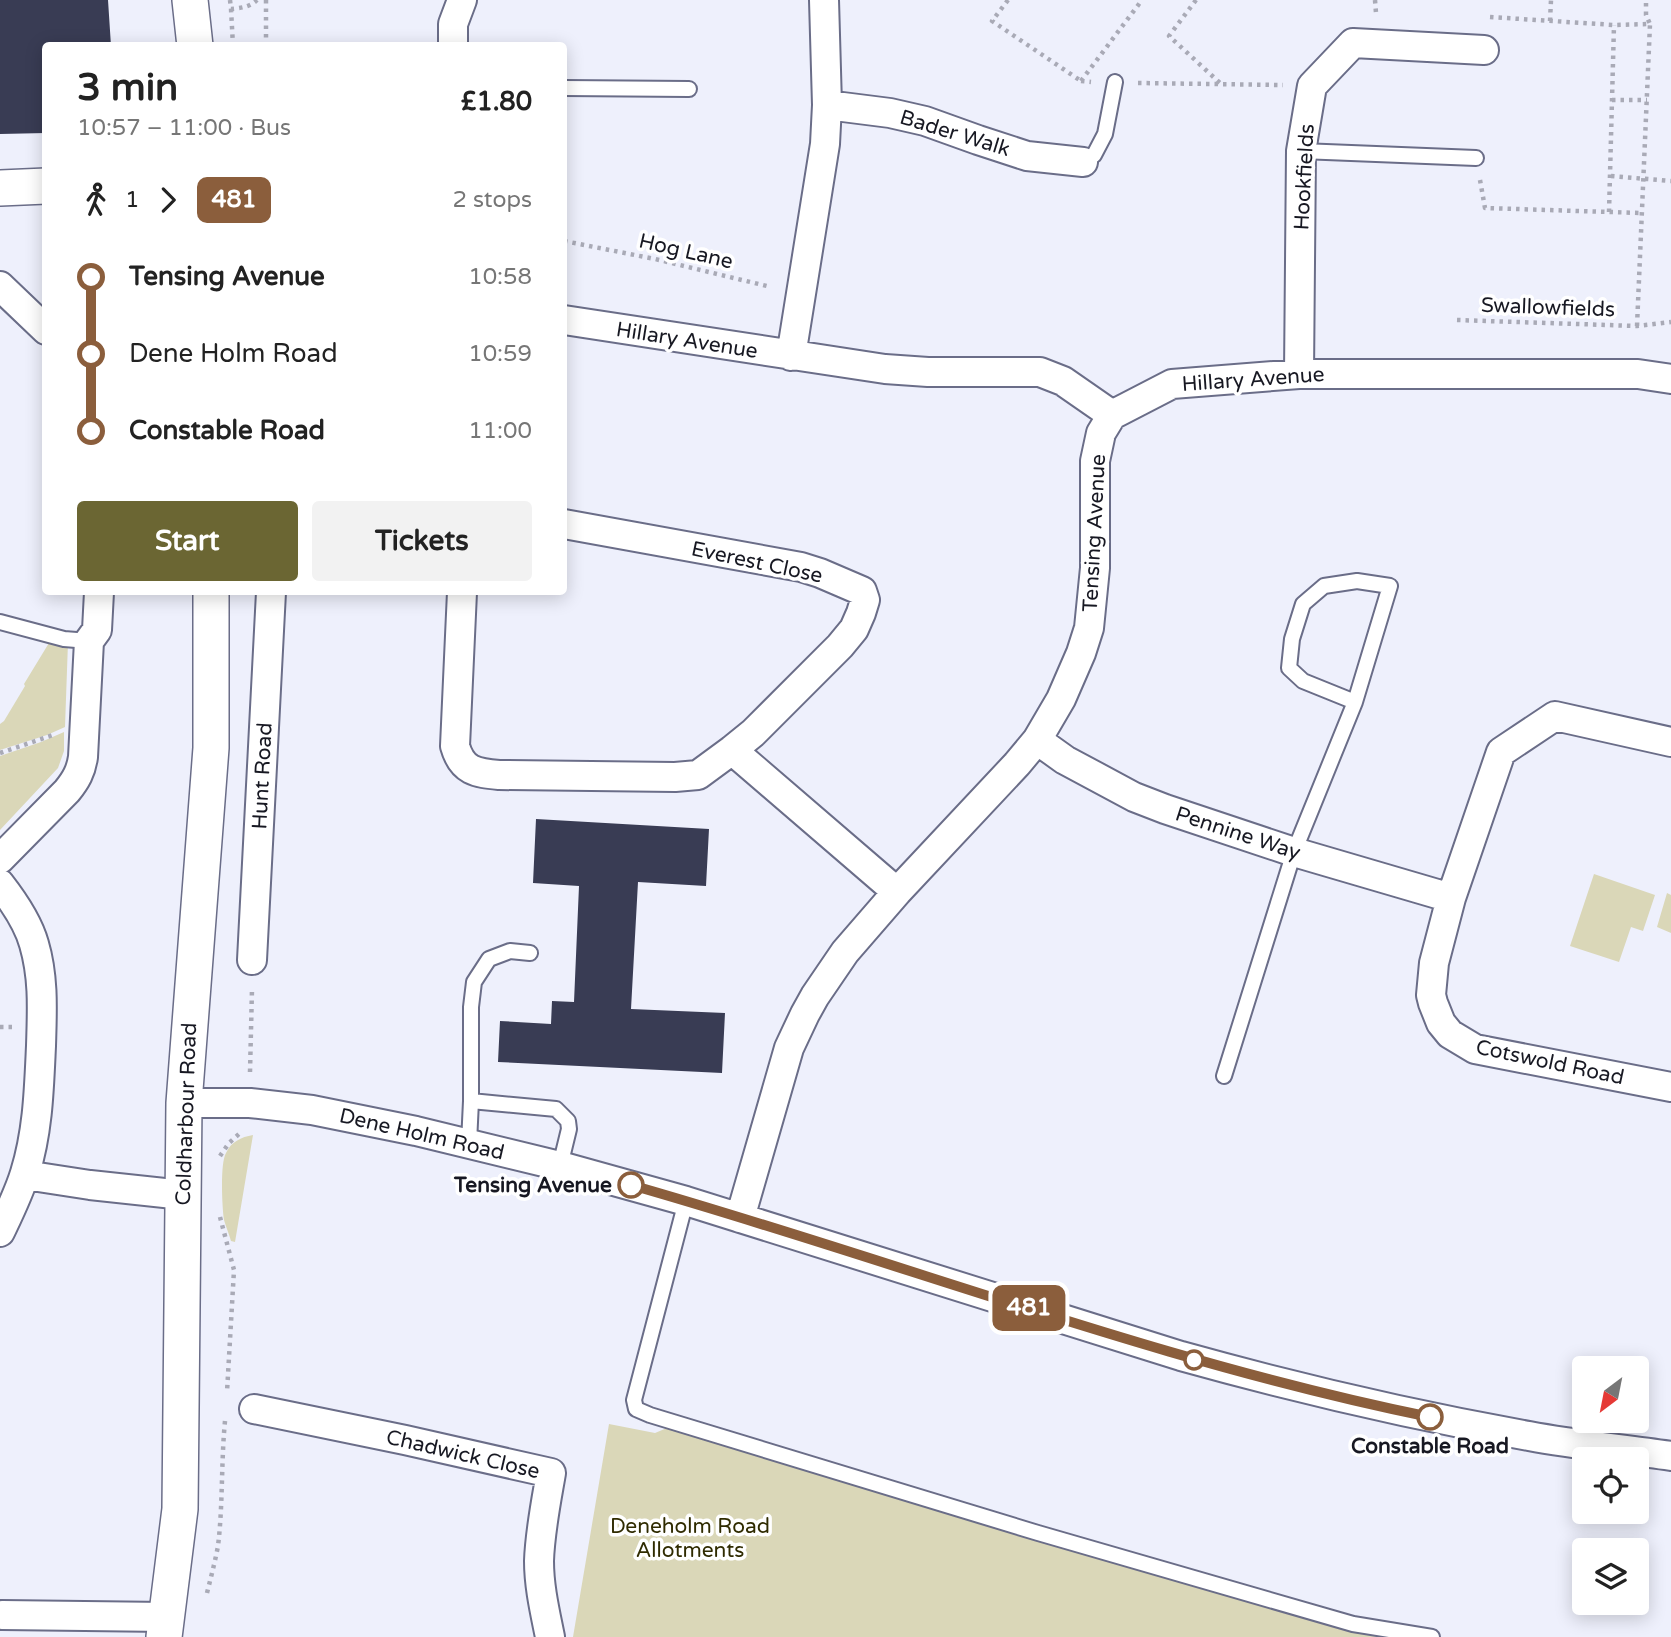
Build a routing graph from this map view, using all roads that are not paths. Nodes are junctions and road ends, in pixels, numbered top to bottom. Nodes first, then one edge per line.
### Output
1 (190, 0) edge
2 (463, 0) edge
3 (824, 0) edge
4 (195, 42) edge
5 (453, 42) edge
6 (1484, 50) road end
7 (1115, 82) dead end
8 (567, 88) edge
9 (689, 89) dead end
10 (827, 105) junction
11 (1301, 151) junction
12 (1476, 158) road end
13 (1083, 162) joint
14 (42, 186) edge
15 (0, 188) edge
16 (0, 286) edge
17 (567, 320) edge
18 (42, 326) edge
19 (791, 356) junction
20 (1299, 374) junction
21 (1671, 379) edge
22 (1112, 415) junction
23 (567, 525) edge
24 (99, 595) edge
25 (211, 595) edge
26 (271, 595) edge
27 (462, 595) edge
28 (0, 622) edge
29 (89, 641) junction
30 (1355, 702) junction
31 (1037, 740) junction
32 (1671, 742) edge
33 (732, 750) junction
34 (1294, 852) junction
35 (0, 859) edge
36 (0, 884) edge
37 (897, 892) junction
38 (1451, 898) junction
39 (530, 953) dead end
40 (252, 960) road end
41 (1224, 1076) dead end
42 (1671, 1087) edge
43 (471, 1101) junction
44 (184, 1103) junction
45 (469, 1143) junction
46 (560, 1166) junction
47 (25, 1175) junction
48 (183, 1195) junction
49 (686, 1201) junction
50 (740, 1218) junction
51 (0, 1232) edge
52 (254, 1409) dead end
53 (1671, 1456) edge
54 (4, 1620) edge
55 (165, 1627) edge
56 (550, 1637) edge
57 (1432, 1637) edge

1 - 4 street
2 - 5 street
3 - 10 street
6 - 11 street, Hookfields
7 - 13 lane
8 - 9 lane
10 - 13 street, Bader Walk
10 - 19 street
11 - 12 lane
11 - 20 street, Hookfields
14 - 15 street
16 - 18 street
17 - 19 street, Hillary Avenue
19 - 22 street, Hillary Avenue
20 - 21 street, Hillary Avenue
20 - 22 street, Hillary Avenue
22 - 31 street, Tensing Avenue
23 - 33 street, Everest Close
24 - 29 street
25 - 44 street, Coldharbour Road
26 - 40 street, Hunt Road
27 - 33 street, Everest Close
28 - 29 lane
29 - 35 street
30 - 30 lane
30 - 34 lane
31 - 34 street, Pennine Way
31 - 37 street, Tensing Avenue
32 - 38 street, Cotswold Road
33 - 37 street
34 - 38 street, Pennine Way
34 - 41 lane
36 - 47 street
37 - 50 street, Tensing Avenue
38 - 42 street, Cotswold Road
39 - 43 lane
43 - 45 lane
43 - 46 lane
44 - 45 street, Dene Holm Road
44 - 48 street, Coldharbour Road
45 - 46 street, Dene Holm Road
46 - 49 street, Dene Holm Road
47 - 48 street
47 - 51 street
48 - 55 street, Coldharbour Road
49 - 50 street, Dene Holm Road
49 - 57 lane
50 - 53 street, Dene Holm Road
52 - 56 street, Chadwick Close
54 - 55 street

